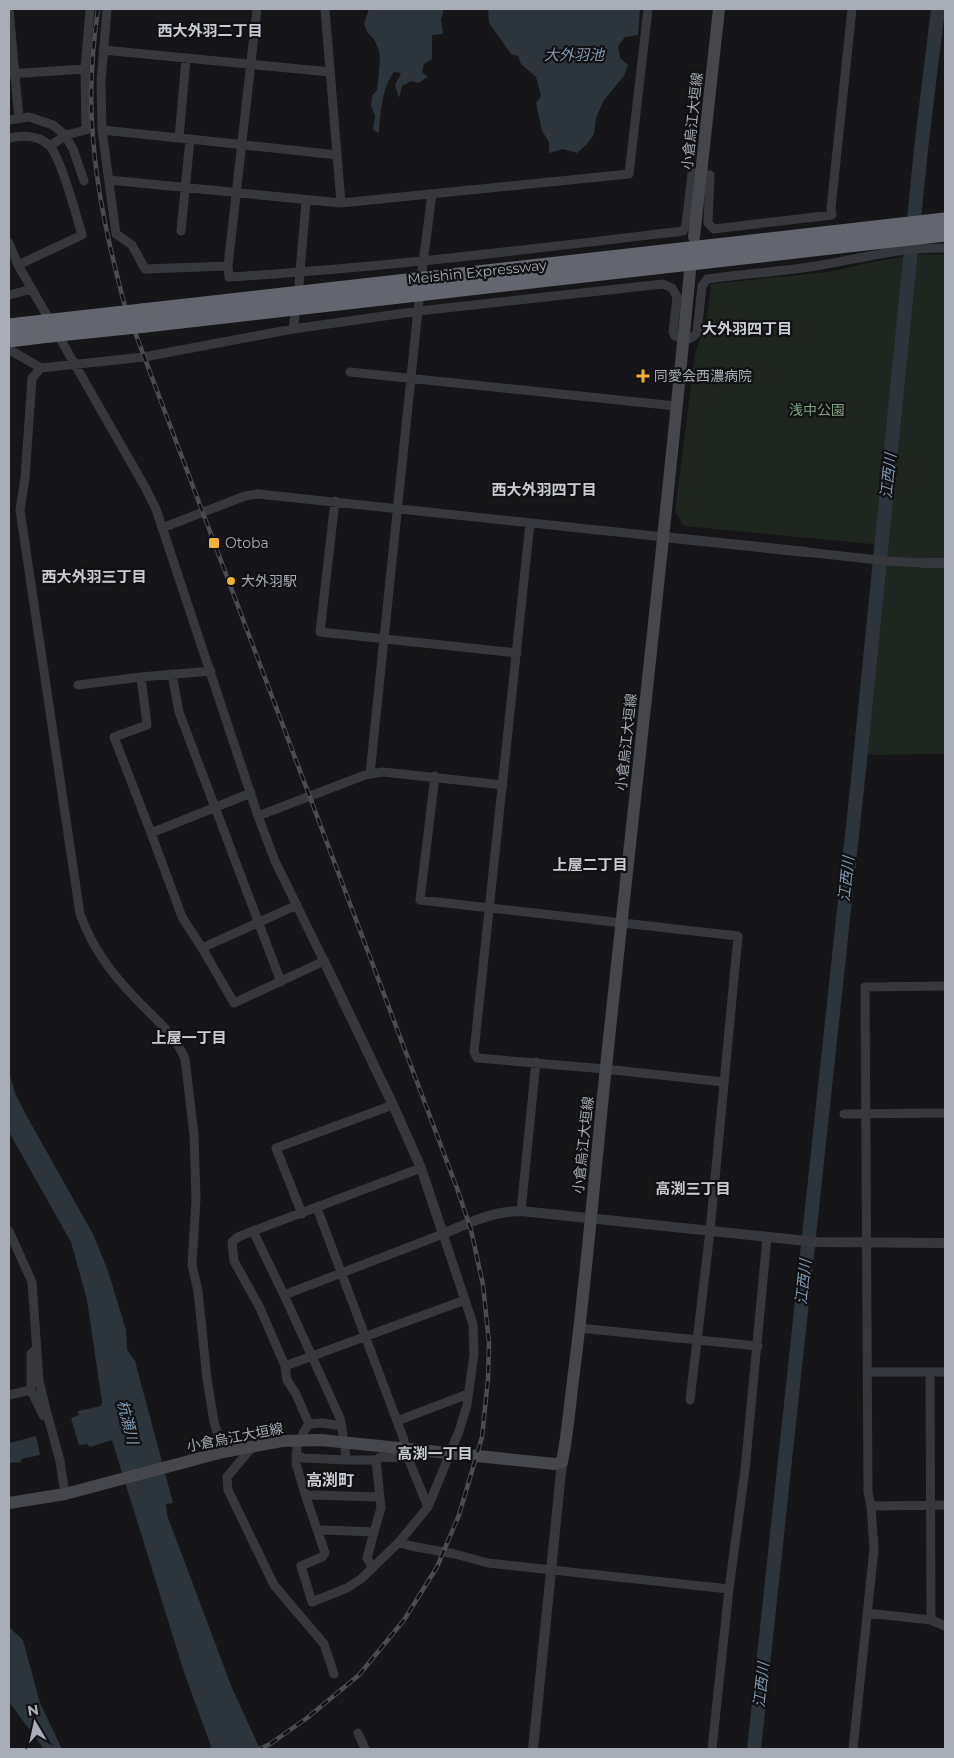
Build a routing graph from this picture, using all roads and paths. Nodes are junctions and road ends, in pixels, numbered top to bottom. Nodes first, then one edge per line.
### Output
1 (9, 9) edge
2 (90, 9) edge
3 (107, 9) edge
4 (257, 9) edge
5 (326, 9) edge
6 (648, 9) edge
7 (719, 9) edge
8 (852, 9) edge
9 (103, 50) junction
10 (186, 58) junction
11 (251, 65) junction
12 (84, 69) junction
13 (330, 72) junction
14 (12, 74) edge
15 (18, 119) junction
16 (9, 120) edge
17 (102, 130) junction
18 (65, 135) junction
19 (9, 138) edge
20 (179, 138) junction
21 (190, 139) junction
22 (242, 144) junction
23 (50, 146) junction
24 (337, 155) junction
25 (702, 173) junction
26 (109, 180) junction
27 (84, 181) dead end
28 (186, 188) junction
29 (237, 193) junction
30 (432, 194) junction
31 (306, 201) junction
32 (341, 203) junction
33 (181, 231) dead end
34 (942, 232) edge
35 (694, 237) dead end
36 (876, 241) junction
37 (9, 243) edge
38 (18, 265) junction
39 (228, 266) junction
40 (422, 266) junction
41 (690, 271) dead end
42 (300, 273) junction
43 (299, 284) dead end
44 (32, 289) junction
45 (9, 295) edge
46 (419, 300) dead end
47 (418, 311) junction
48 (295, 316) dead end
49 (9, 326) edge
50 (47, 329) junction
51 (293, 329) junction
52 (684, 340) junction
53 (9, 345) edge
54 (76, 364) junction
55 (41, 368) junction
56 (350, 372) dead end
57 (411, 377) junction
58 (676, 406) junction
59 (335, 501) junction
60 (398, 508) junction
61 (530, 523) junction
62 (162, 528) junction
63 (664, 537) junction
64 (806, 552) joint
65 (923, 563) joint
66 (945, 563) edge
67 (383, 638) junction
68 (517, 653) junction
69 (211, 671) junction
70 (172, 674) junction
71 (141, 676) junction
72 (78, 685) dead end
73 (370, 774) junction
74 (435, 776) junction
75 (502, 785) junction
76 (251, 793) junction
77 (216, 807) junction
78 (258, 816) junction
79 (151, 832) junction
80 (297, 905) junction
81 (490, 909) junction
82 (259, 922) junction
83 (622, 922) junction
84 (202, 948) junction
85 (324, 961) junction
86 (281, 982) junction
87 (945, 986) edge
88 (536, 1062) junction
89 (605, 1069) junction
90 (724, 1082) junction
91 (393, 1105) junction
92 (865, 1113) junction
93 (945, 1113) edge
94 (844, 1114) dead end
95 (421, 1168) junction
96 (317, 1208) junction
97 (520, 1211) junction
98 (302, 1214) junction
99 (590, 1219) junction
100 (9, 1231) edge
101 (710, 1231) junction
102 (253, 1232) junction
103 (443, 1234) junction
104 (770, 1238) junction
105 (866, 1243) junction
106 (945, 1243) edge
107 (340, 1273) junction
108 (284, 1295) junction
109 (466, 1300) junction
110 (580, 1328) junction
111 (364, 1337) junction
112 (697, 1339) junction
113 (758, 1346) junction
114 (36, 1348) junction
115 (312, 1358) junction
116 (286, 1366) junction
117 (867, 1372) junction
118 (930, 1372) junction
119 (945, 1372) edge
120 (31, 1390) junction
121 (468, 1394) junction
122 (9, 1395) edge
123 (690, 1400) dead end
124 (48, 1417) junction
125 (397, 1422) junction
126 (309, 1424) junction
127 (303, 1433) dead end
128 (253, 1446) junction
129 (344, 1448) dead end
130 (219, 1453) junction
131 (406, 1453) junction
132 (451, 1453) junction
133 (346, 1460) junction
134 (376, 1460) junction
135 (562, 1462) junction
136 (70, 1493) junction
137 (306, 1497) junction
138 (380, 1497) junction
139 (9, 1502) edge
140 (931, 1505) junction
141 (945, 1505) edge
142 (872, 1506) junction
143 (428, 1507) junction
144 (319, 1532) junction
145 (374, 1532) junction
146 (399, 1542) junction
147 (372, 1568) junction
148 (551, 1571) junction
149 (729, 1589) junction
150 (867, 1614) junction
151 (931, 1620) junction
152 (945, 1626) edge
153 (334, 1674) dead end
154 (360, 1749) edge
155 (365, 1749) edge
156 (533, 1749) edge
157 (712, 1749) edge
158 (853, 1749) edge

1 - 14 street
2 - 12 street
3 - 9 street
4 - 11 street
5 - 13 street
6 - 30 street
7 - 25 main road, 小倉烏江大垣線
8 - 25 street
9 - 10 street
9 - 17 street
10 - 11 street
10 - 20 street
11 - 13 street
11 - 22 street
12 - 14 street
12 - 18 street
13 - 24 street
14 - 15 street
15 - 16 street
15 - 18 street
17 - 20 street
17 - 26 street
18 - 23 street
18 - 27 street
19 - 23 street
20 - 21 street
21 - 22 street
21 - 28 street
22 - 24 street
22 - 29 street
23 - 38 street
24 - 32 street
25 - 35 main road, 小倉烏江大垣線
25 - 40 street
26 - 28 street
26 - 39 street
28 - 29 street
28 - 33 street
29 - 31 street
29 - 39 street
30 - 32 street
30 - 40 street
31 - 32 street
31 - 42 street
34 - 36 highway, Meishin Expressway
34 - 36 street
36 - 50 highway, Meishin Expressway, bridge
36 - 52 street
37 - 38 street
38 - 44 street
39 - 42 street
40 - 42 street
41 - 52 main road, 小倉烏江大垣線
42 - 43 street
44 - 45 street
44 - 54 street
46 - 47 street
47 - 51 street
47 - 52 street
47 - 57 street
48 - 51 street
49 - 50 highway, Meishin Expressway
50 - 53 highway, Meishin Expressway
51 - 54 street
52 - 58 main road, 小倉烏江大垣線
53 - 55 street
54 - 55 street
54 - 62 street
55 - 130 street
56 - 57 street
57 - 58 street
57 - 60 street
58 - 63 main road, 小倉烏江大垣線
59 - 60 street
59 - 62 street
59 - 67 street
60 - 61 street
60 - 67 street
61 - 63 street
61 - 68 street
62 - 69 street
63 - 64 street
63 - 83 main road, 小倉烏江大垣線
64 - 65 street
65 - 66 street
67 - 68 street
67 - 73 street
68 - 75 street
69 - 70 street
69 - 76 street
70 - 71 street
70 - 77 street
71 - 72 street
71 - 79 street
73 - 74 street
73 - 78 street
74 - 75 street
74 - 81 street
75 - 81 street
76 - 77 street
76 - 78 street
77 - 79 street
77 - 82 street
78 - 80 street
79 - 84 street
80 - 82 street
80 - 85 street
81 - 83 street
81 - 88 street
82 - 84 street
82 - 86 street
83 - 89 main road, 小倉烏江大垣線
83 - 90 street
84 - 86 street
85 - 86 street
85 - 91 street
87 - 92 street
88 - 89 street
88 - 97 street
89 - 90 street
89 - 99 main road, 小倉烏江大垣線
90 - 101 street
91 - 95 street
91 - 98 street
92 - 93 street
92 - 94 street
92 - 105 street
95 - 96 street
95 - 103 street
96 - 98 street
96 - 107 street
97 - 99 street
97 - 103 street
98 - 102 street
99 - 101 street
99 - 110 main road, 小倉烏江大垣線
100 - 114 street
101 - 104 street
101 - 112 street
102 - 108 street
102 - 116 street
103 - 107 street
103 - 109 street
104 - 105 street
104 - 113 street
105 - 106 street
105 - 117 street
107 - 108 street
107 - 111 street
108 - 115 street
109 - 111 street
109 - 121 street
110 - 112 street
110 - 135 main road, 小倉烏江大垣線
111 - 115 street
111 - 125 street
112 - 113 street
112 - 123 street
113 - 149 street
114 - 120 street
114 - 124 street
115 - 116 street
115 - 126 street
116 - 126 street
117 - 118 street
117 - 142 street
118 - 119 street
118 - 140 street
120 - 122 street
120 - 124 street
121 - 125 street
121 - 132 street
124 - 136 street
125 - 131 street
126 - 127 street
128 - 130 main road, 小倉烏江大垣線
128 - 131 main road, 小倉烏江大垣線
128 - 153 street
129 - 133 street
130 - 136 main road, 小倉烏江大垣線
131 - 132 main road, 小倉烏江大垣線
131 - 134 street
131 - 143 street
132 - 135 main road, 小倉烏江大垣線
132 - 143 street
133 - 134 street
133 - 137 street
134 - 138 street
135 - 148 street
136 - 139 main road, 小倉烏江大垣線
137 - 138 street
137 - 144 street
138 - 145 street
140 - 141 street
140 - 142 street
140 - 151 street
142 - 150 street
143 - 146 street
144 - 145 street
144 - 147 street
145 - 147 street
146 - 147 street
146 - 148 street
148 - 149 street
148 - 156 street
149 - 157 street
150 - 151 street
150 - 158 street
151 - 152 street
154 - 155 street

